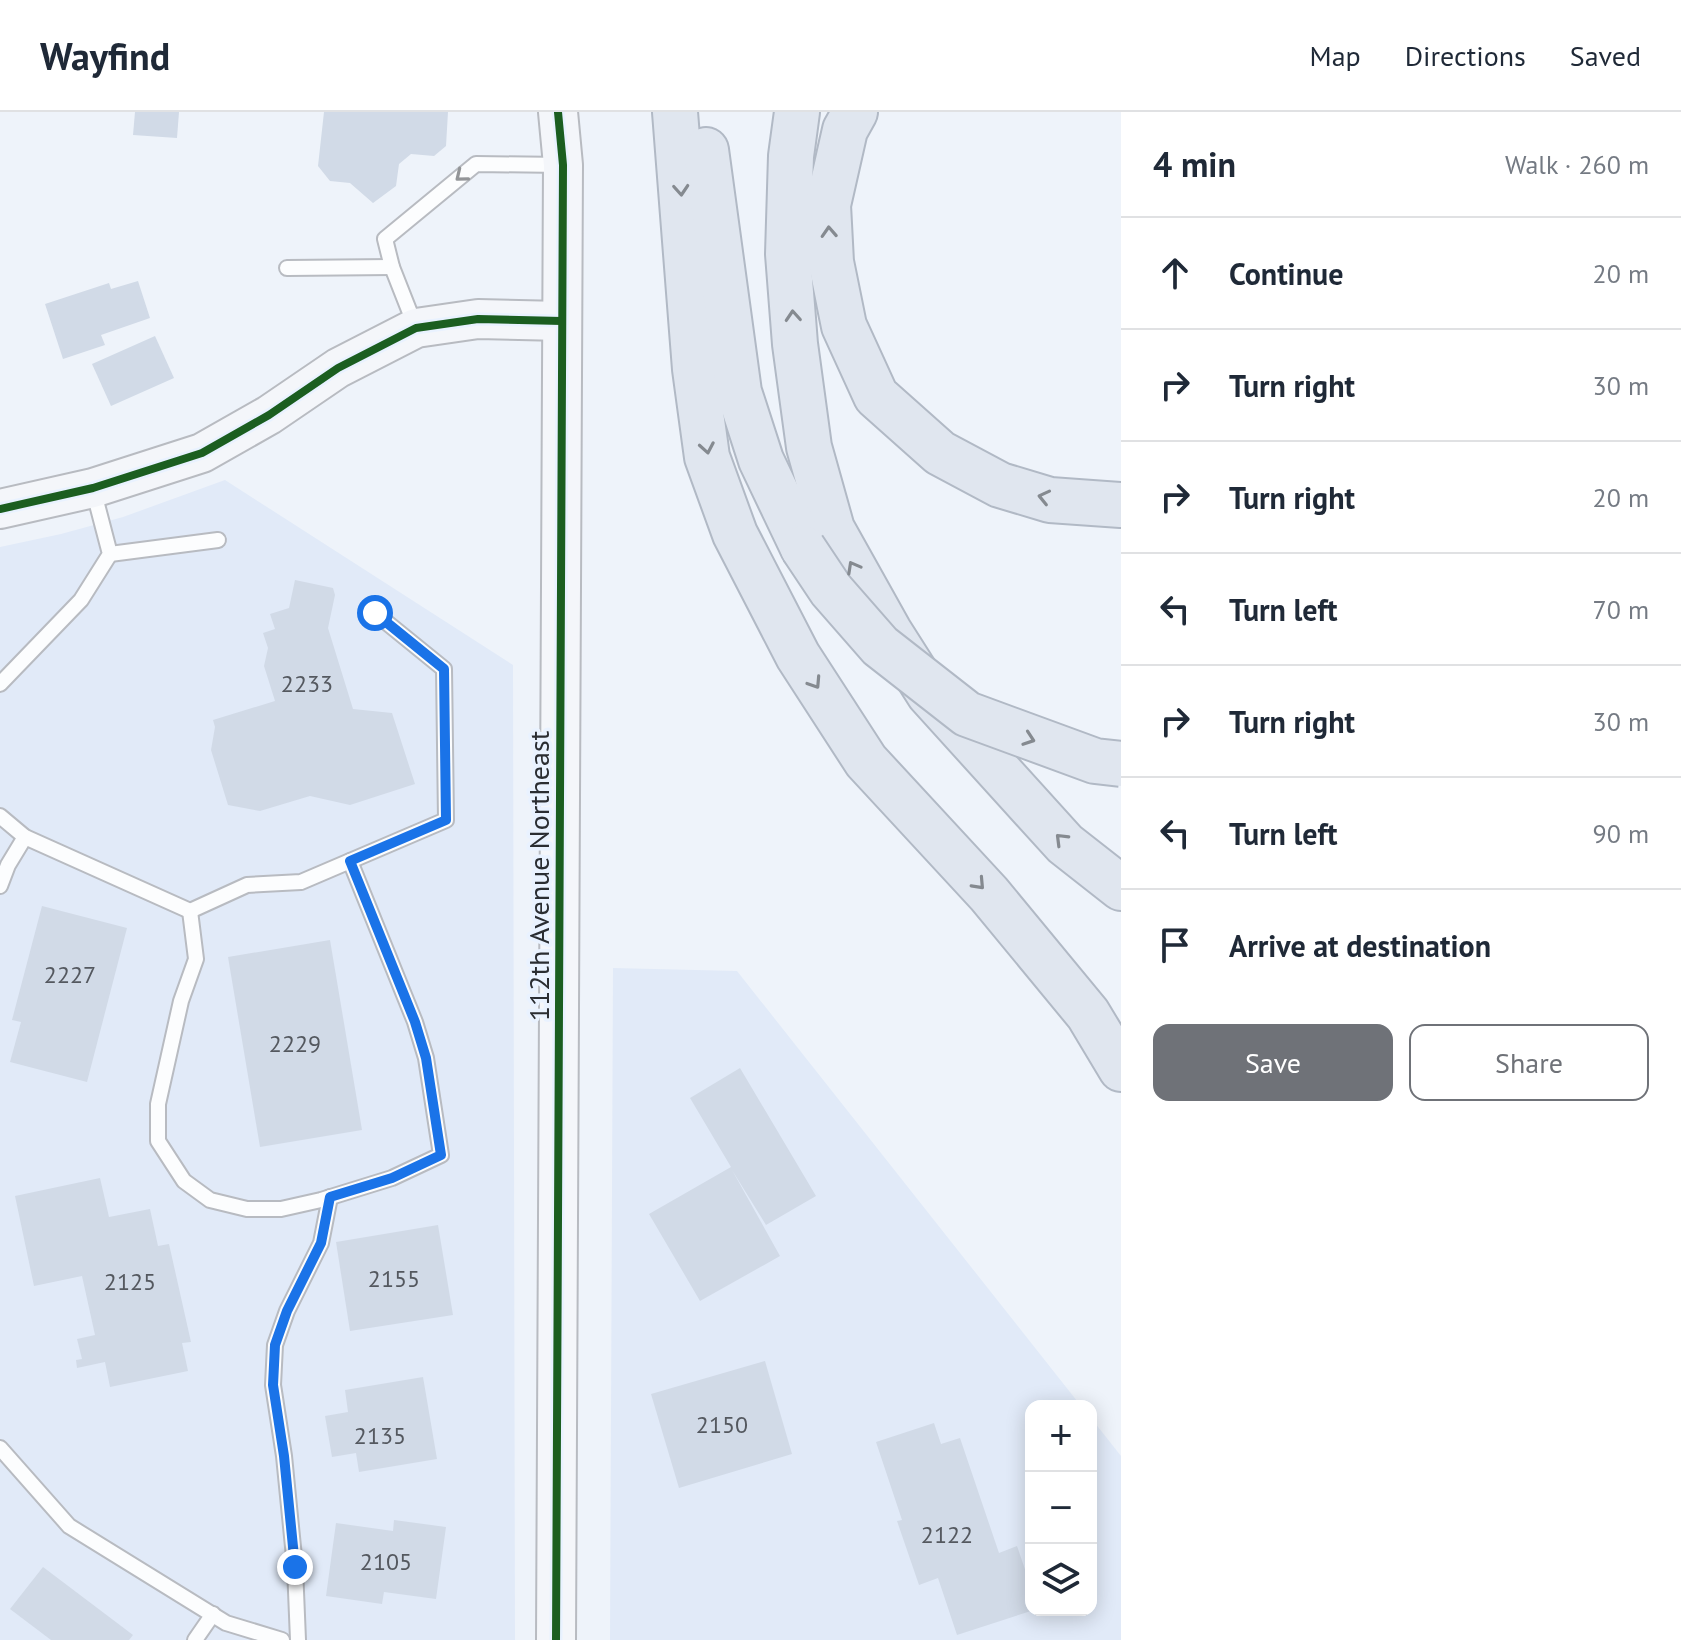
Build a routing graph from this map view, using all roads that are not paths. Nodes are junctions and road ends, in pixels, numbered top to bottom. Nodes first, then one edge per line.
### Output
1 (558, 112) edge
2 (675, 112) edge
3 (701, 112) edge
4 (797, 112) edge
5 (855, 112) edge
6 (563, 165) junction
7 (392, 267) junction
8 (287, 268) dead end
9 (562, 321) junction
10 (416, 328) junction
11 (93, 488) junction
12 (1121, 505) edge
13 (0, 509) edge
14 (218, 540) dead end
15 (110, 554) junction
16 (375, 613) dead end
17 (0, 684) edge
18 (1121, 764) edge
19 (0, 816) edge
20 (25, 837) junction
21 (350, 861) junction
22 (0, 886) edge
23 (1121, 888) edge
24 (190, 911) junction
25 (1121, 1069) edge
26 (330, 1197) junction
27 (0, 1448) edge
28 (213, 1614) junction
29 (195, 1640) edge
30 (282, 1640) edge
31 (298, 1640) edge
32 (556, 1640) edge

1 - 6 main road, 112th Avenue Northeast
2 -> 25 highway
3 -> 18 highway, bridge
23 -> 4 highway
12 -> 5 highway
6 -> 7 lane
6 - 9 main road, 112th Avenue Northeast
7 - 8 lane
7 - 10 lane
9 - 10 main road
9 - 32 main road, 112th Avenue Northeast
10 - 11 main road
11 - 13 main road
11 - 15 lane
14 - 15 lane
15 - 17 lane
16 - 21 lane
19 - 20 lane
20 - 22 lane
20 - 24 lane
21 - 24 lane
21 - 26 lane
24 - 26 lane
26 - 31 lane
27 - 28 lane
28 - 29 lane
28 - 30 lane

